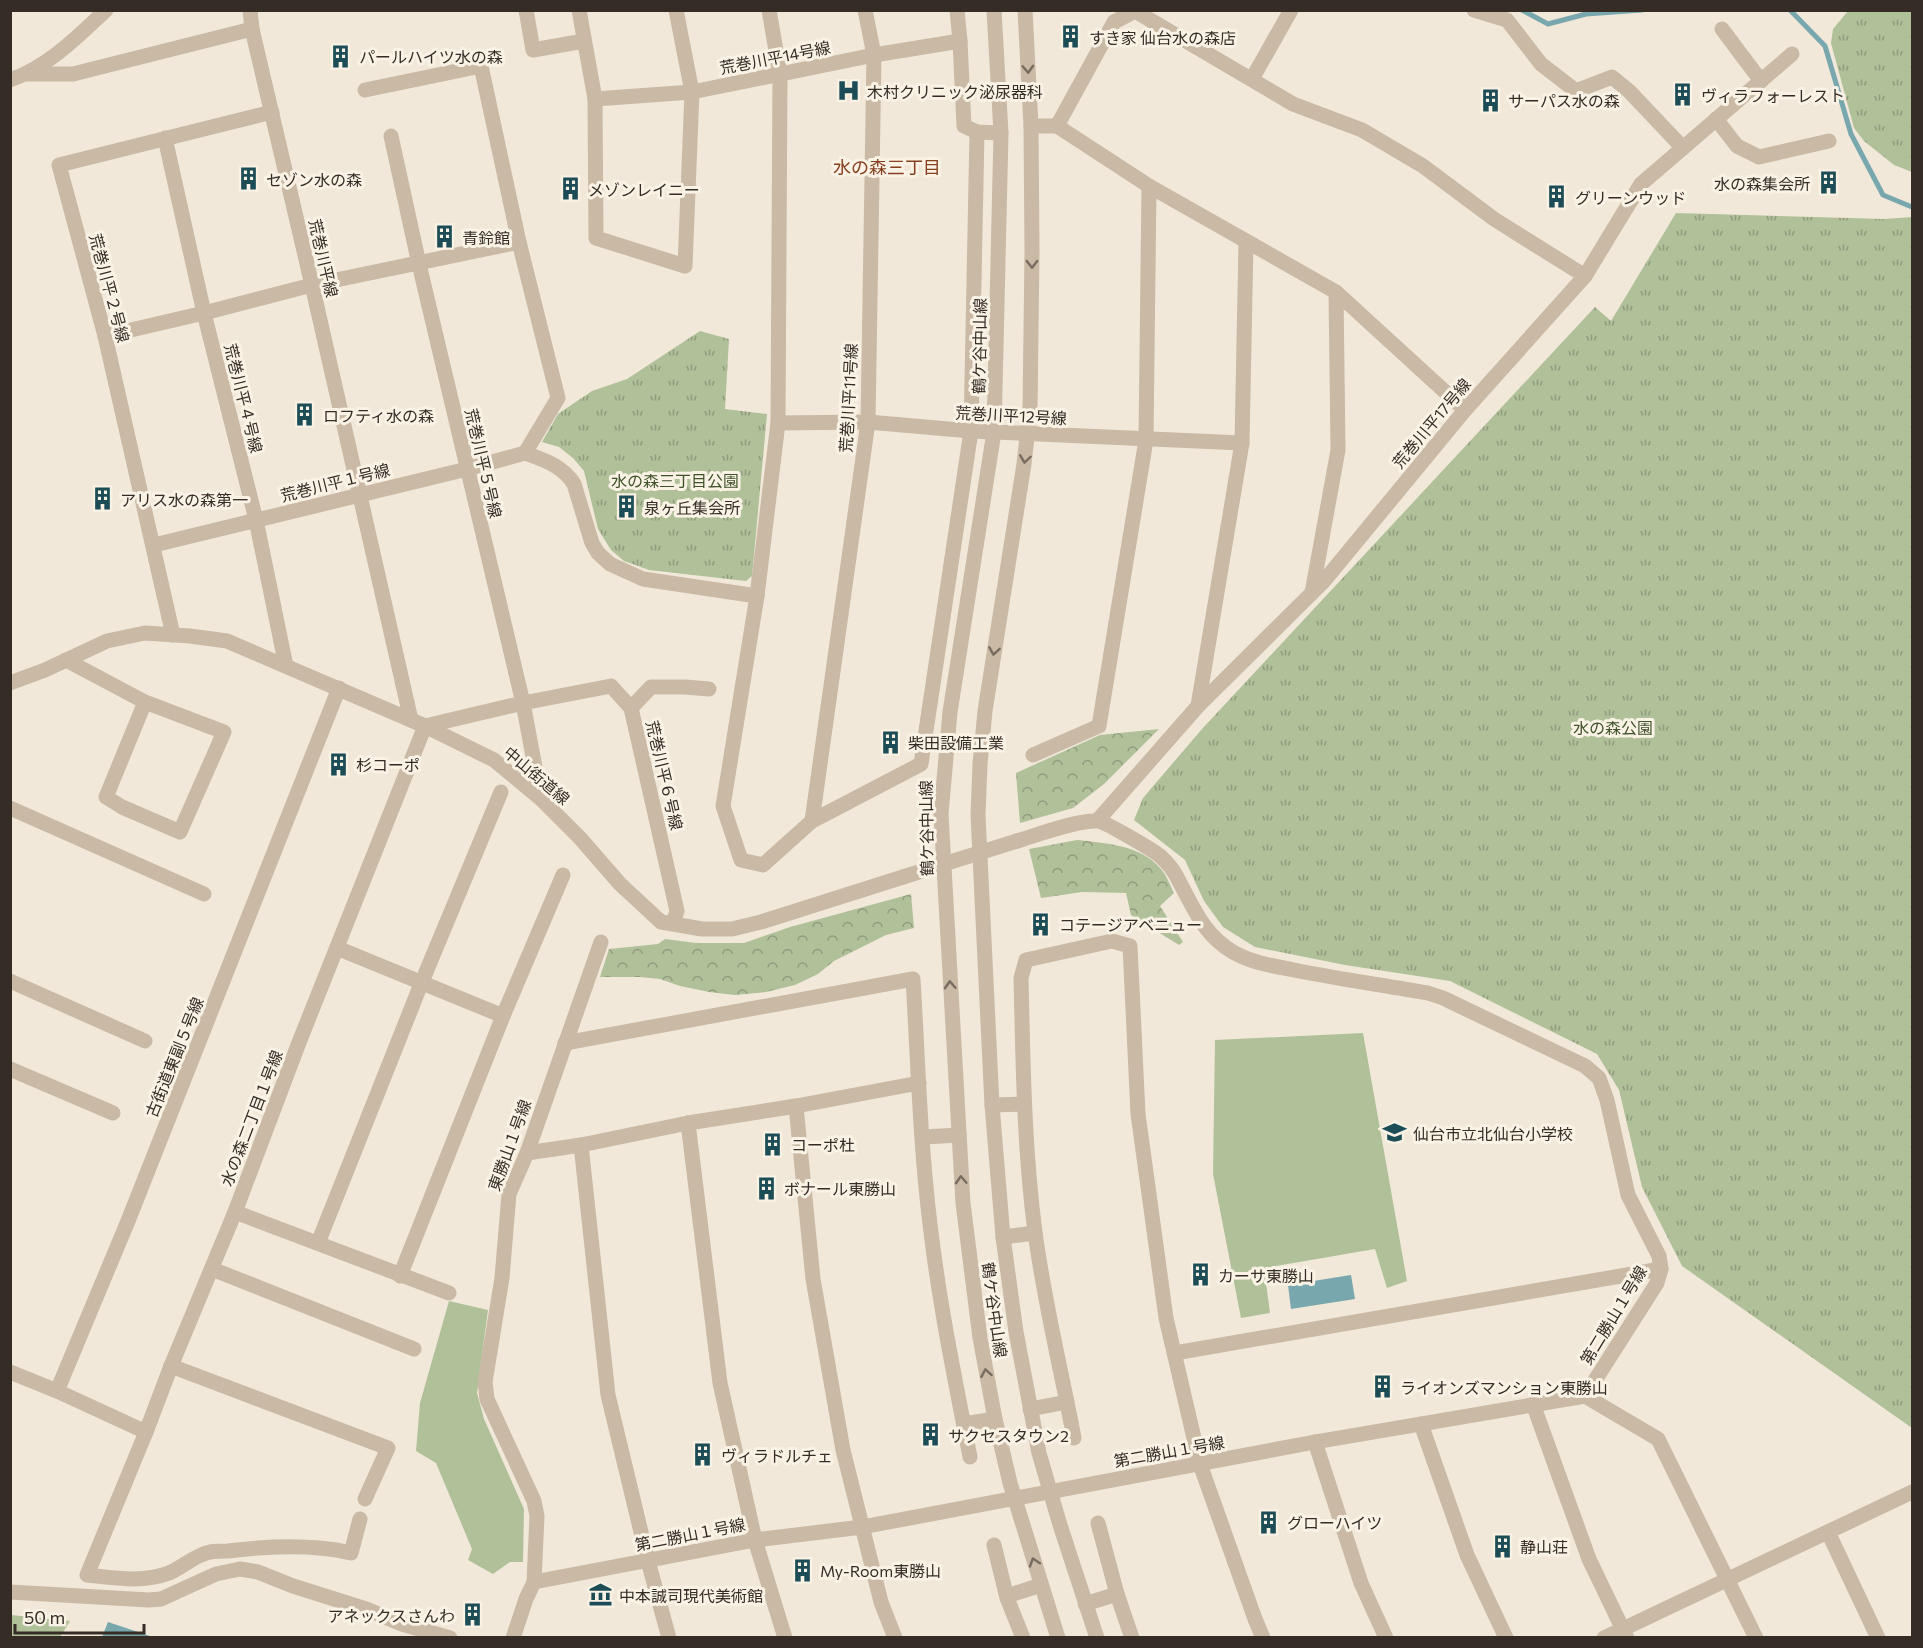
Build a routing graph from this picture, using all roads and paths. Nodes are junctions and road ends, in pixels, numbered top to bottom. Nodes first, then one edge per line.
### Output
1 (106, 10) edge
2 (250, 10) edge
3 (526, 10) edge
4 (579, 10) edge
5 (676, 10) edge
6 (769, 10) edge
7 (866, 10) edge
8 (957, 10) edge
9 (994, 10) edge
10 (1025, 10) edge
11 (1291, 10) edge
12 (1474, 10) edge
13 (1113, 16) edge
14 (252, 29) junction
15 (1722, 29) dead end
16 (584, 41) junction
17 (960, 41) junction
18 (1792, 54) dead end
19 (874, 55) junction
20 (27, 74) junction
21 (780, 74) junction
22 (1252, 79) junction
23 (10, 80) edge
24 (1761, 81) junction
25 (365, 90) dead end
26 (692, 92) junction
27 (595, 99) junction
28 (272, 112) junction
29 (1716, 119) junction
30 (1030, 126) junction
31 (1057, 126) junction
32 (977, 132) junction
33 (1001, 133) junction
34 (392, 136) dead end
35 (165, 138) junction
36 (1828, 141) dead end
37 (1683, 148) junction
38 (1149, 186) junction
39 (519, 242) junction
40 (1246, 242) junction
41 (418, 264) junction
42 (1585, 276) junction
43 (312, 285) junction
44 (1336, 292) junction
45 (204, 313) junction
46 (105, 336) junction
47 (1465, 410) junction
48 (868, 422) junction
49 (778, 423) junction
50 (971, 431) junction
51 (994, 432) junction
52 (1029, 434) junction
53 (1146, 440) junction
54 (1242, 443) junction
55 (525, 453) junction
56 (467, 469) junction
57 (359, 495) junction
58 (256, 520) junction
59 (154, 544) junction
60 (1312, 593) junction
61 (757, 596) junction
62 (173, 635) junction
63 (66, 660) junction
64 (286, 666) junction
65 (10, 683) edge
66 (339, 688) junction
67 (709, 689) dead end
68 (145, 702) junction
69 (523, 703) junction
70 (1198, 706) junction
71 (631, 708) junction
72 (411, 720) junction
73 (425, 726) junction
74 (1033, 755) dead end
75 (501, 792) dead end
76 (541, 799) junction
77 (10, 808) edge
78 (1098, 820) junction
79 (812, 821) junction
80 (563, 875) dead end
81 (204, 894) dead end
82 (674, 923) junction
83 (601, 942) dead end
84 (337, 948) junction
85 (10, 981) edge
86 (421, 984) junction
87 (503, 1016) junction
88 (145, 1041) dead end
89 (564, 1043) junction
90 (10, 1069) edge
91 (919, 1083) junction
92 (1024, 1104) junction
93 (992, 1105) junction
94 (796, 1106) junction
95 (113, 1113) dead end
96 (688, 1123) junction
97 (959, 1135) junction
98 (923, 1137) junction
99 (581, 1146) junction
100 (527, 1153) junction
101 (235, 1212) junction
102 (1035, 1233) junction
103 (1002, 1237) junction
104 (318, 1243) junction
105 (212, 1269) junction
106 (1661, 1269) junction
107 (400, 1276) junction
108 (449, 1293) dead end
109 (414, 1349) dead end
110 (1175, 1353) junction
111 (171, 1366) junction
112 (10, 1372) edge
113 (57, 1391) junction
114 (1585, 1396) junction
115 (1067, 1402) junction
116 (1533, 1404) junction
117 (1030, 1409) junction
118 (994, 1419) junction
119 (964, 1424) junction
120 (1421, 1424) junction
121 (146, 1432) junction
122 (1074, 1438) dead end
123 (1315, 1442) junction
124 (970, 1457) dead end
125 (1200, 1464) junction
126 (1051, 1492) junction
127 (1912, 1492) edge
128 (1015, 1498) junction
129 (365, 1499) dead end
130 (360, 1519) dead end
131 (1098, 1523) dead end
132 (862, 1527) junction
133 (1827, 1532) junction
134 (755, 1540) junction
135 (994, 1545) dead end
136 (648, 1561) junction
137 (1728, 1579) junction
138 (534, 1582) junction
139 (1041, 1585) junction
140 (10, 1592) edge
141 (1117, 1594) junction
142 (1007, 1596) junction
143 (1085, 1604) junction
144 (399, 1631) edge
145 (1625, 1633) edge
146 (450, 1638) edge
147 (513, 1638) edge
148 (669, 1638) edge
149 (785, 1638) edge
150 (895, 1638) edge
151 (1023, 1638) edge
152 (1058, 1638) edge
153 (1097, 1638) edge
154 (1132, 1638) edge
155 (1263, 1638) edge
156 (1386, 1638) edge
157 (1506, 1638) edge
158 (1604, 1638) edge
159 (1756, 1638) edge
160 (1878, 1638) edge

1 - 20 street
2 - 14 street, 荒巻川平線
3 - 16 street
4 - 16 street
5 - 26 street
6 - 21 street
7 - 19 street, 荒巻川平11号線
8 - 17 street
9 - 33 street, 鶴ケ谷中山線
10 -> 30 street
11 - 22 street
12 - 37 street
13 - 22 street
13 - 31 street
14 - 20 street
14 - 28 street, 荒巻川平線
15 - 24 street
16 - 27 street
17 - 19 street, 荒巻川平14号線
17 - 32 street
18 - 24 street, 荒巻川平17号線
19 - 21 street, 荒巻川平14号線
19 - 48 street, 荒巻川平11号線
20 - 23 street
21 - 26 street, 荒巻川平14号線
21 - 49 street
22 - 42 street
24 - 29 street, 荒巻川平17号線
25 - 39 street
26 - 27 street, 荒巻川平14号線
26 - 27 street
28 - 35 street, 荒巻川平２号線
28 - 43 street, 荒巻川平線
29 - 36 street
29 - 37 street, 荒巻川平17号線
30 - 31 street
30 -> 52 street
31 - 38 street
32 - 33 street
32 - 50 street
33 - 51 street, 鶴ケ谷中山線
34 - 41 street, 荒巻川平５号線
35 - 45 street, 荒巻川平４号線
35 - 46 street, 荒巻川平２号線
37 - 42 street, 荒巻川平17号線
38 - 40 street
38 - 53 street
39 - 41 street
39 - 55 street
40 - 44 street
40 - 54 street
41 - 43 street
41 - 56 street, 荒巻川平５号線
42 - 47 street, 荒巻川平17号線
43 - 45 street
43 - 57 street, 荒巻川平線
44 - 47 street
44 - 60 street
45 - 46 street
45 - 58 street, 荒巻川平４号線
46 - 59 street, 荒巻川平２号線
47 - 60 street, 荒巻川平17号線
48 - 49 street, 荒巻川平12号線
48 - 50 street, 荒巻川平12号線
48 - 79 street, 荒巻川平11号線
49 - 61 street
50 - 51 street, 荒巻川平12号線
50 - 79 street
51 - 52 street, 荒巻川平12号線
97 -> 51 street, 鶴ケ谷中山線
52 - 53 street, 荒巻川平12号線
52 -> 93 street
53 - 54 street, 荒巻川平12号線
53 - 74 street
54 - 70 street
55 - 56 street, 荒巻川平１号線
55 - 61 street
56 - 57 street, 荒巻川平１号線
56 - 69 street, 荒巻川平５号線
57 - 58 street, 荒巻川平１号線
57 - 72 street, 荒巻川平線
58 - 59 street, 荒巻川平１号線
58 - 64 street, 荒巻川平４号線
59 - 62 street, 荒巻川平２号線
60 - 70 street, 荒巻川平17号線
61 - 79 street
62 - 63 street, 中山街道線
62 - 64 street, 中山街道線
63 - 65 street, 中山街道線
63 - 68 street
64 - 66 street, 中山街道線
66 - 72 street, 中山街道線
66 - 113 street, 古街道東副５号線
67 - 71 street
68 - 68 street
69 - 71 street, 荒巻川平６号線
69 - 73 street, 荒巻川平６号線
69 - 76 street, 荒巻川平５号線
70 - 78 street, 荒巻川平17号線
71 - 82 street, 荒巻川平６号線
72 - 73 street, 中山街道線
73 - 76 street, 中山街道線
73 - 84 street, 水の森二丁目１号線
75 - 86 street
76 - 82 street, 中山街道線
77 - 81 street
78 - 82 street, 中山街道線, bridge
78 - 106 street, 第二勝山１号線
80 - 87 street
83 - 89 street, 東勝山１号線
84 - 86 street
84 - 101 street, 水の森二丁目１号線
85 - 88 street
86 - 87 street
86 - 104 street
87 - 107 street
89 - 91 street
89 - 100 street, 東勝山１号線
90 - 95 street
91 - 94 street
91 - 98 street
92 - 93 street
92 - 102 street
92 - 110 street
93 - 103 street
94 - 96 street
94 - 132 street
96 - 99 street
96 - 134 street
97 - 98 street
118 -> 97 street, 鶴ケ谷中山線
98 - 119 street
99 - 100 street
99 - 136 street
100 - 138 street, 東勝山１号線
101 - 104 street
101 - 105 street, 水の森二丁目１号線
102 - 103 street
102 - 115 street
103 - 117 street
104 - 107 street
105 - 109 street
105 - 111 street, 水の森二丁目１号線
106 - 110 street
106 - 114 street, 第二勝山１号線
107 - 108 street
110 - 125 street
111 - 121 street, 水の森二丁目１号線
111 - 129 street
112 - 113 street
113 - 121 street
114 - 116 street, 第二勝山１号線
114 - 137 street
115 - 117 street
115 - 122 street
116 - 120 street, 第二勝山１号線
116 - 145 street
117 - 126 street
118 - 119 street
118 - 128 street, 鶴ケ谷中山線
119 - 124 street
120 - 123 street, 第二勝山１号線
120 - 157 street
121 - 130 street, 水の森二丁目１号線
123 - 125 street, 第二勝山１号線
123 - 156 street
125 - 126 street, 第二勝山１号線
125 - 155 street
126 - 128 street, 第二勝山１号線
126 - 143 street
127 - 133 street
128 - 132 street, 第二勝山１号線
139 -> 128 street, 鶴ケ谷中山線
131 - 141 street
132 - 134 street, 第二勝山１号線
132 - 150 street
133 - 137 street
133 - 160 street
134 - 136 street, 第二勝山１号線
134 - 149 street
135 - 142 street
136 - 138 street, 第二勝山１号線
136 - 148 street
137 - 145 street
137 - 159 street
138 - 147 street, 東勝山１号線
139 - 142 street
139 - 152 street, 鶴ケ谷中山線
140 - 144 street
141 - 143 street
141 - 154 street
142 - 151 street
143 - 153 street
144 - 146 street
145 - 158 street

